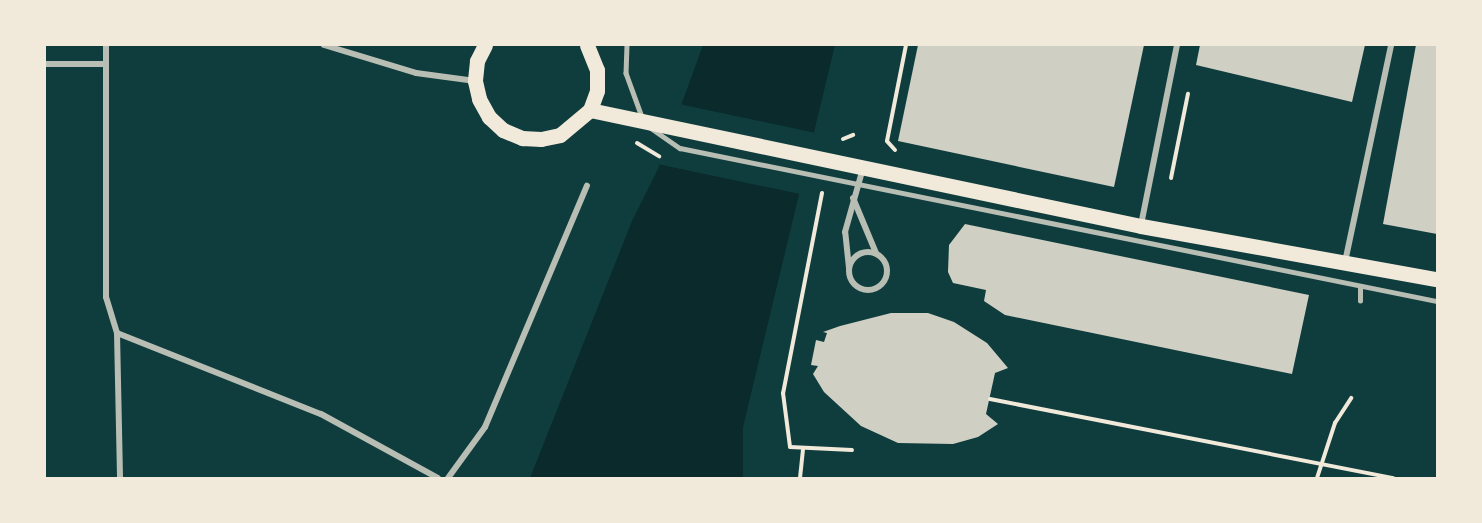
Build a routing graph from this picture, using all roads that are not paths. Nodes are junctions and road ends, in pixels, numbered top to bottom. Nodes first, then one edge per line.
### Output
1 (106, 45) edge
2 (324, 45) edge
3 (485, 45) edge
4 (588, 45) edge
5 (627, 45) edge
6 (1177, 45) edge
7 (1391, 45) edge
8 (45, 64) edge
9 (105, 64) junction
10 (475, 81) junction
11 (590, 110) junction
12 (644, 120) junction
13 (660, 131) junction
14 (863, 167) junction
15 (856, 184) junction
16 (587, 186) dead end
17 (852, 196) junction
18 (1141, 226) junction
19 (876, 253) junction
20 (1344, 265) junction
21 (849, 271) junction
22 (1437, 279) edge
23 (1360, 288) junction
24 (1360, 301) dead end
25 (1437, 301) edge
26 (117, 333) junction
27 (120, 478) edge
28 (438, 478) edge
29 (448, 478) edge

1 - 9 street
2 - 10 street
3 - 10 main road
4 - 11 main road
5 - 12 lane
6 - 18 street
7 - 20 street
8 - 9 street
9 - 26 street
10 - 11 main road
11 - 12 main road
12 - 13 main road
13 - 14 main road
13 - 15 lane
14 - 15 street
14 - 18 main road
15 - 17 street
15 - 23 lane
16 - 29 street
17 - 19 street
17 - 21 street
18 - 20 main road
19 - 21 street
19 - 21 street
20 - 22 main road
23 - 24 lane
23 - 25 lane
26 - 27 street
26 - 28 street

